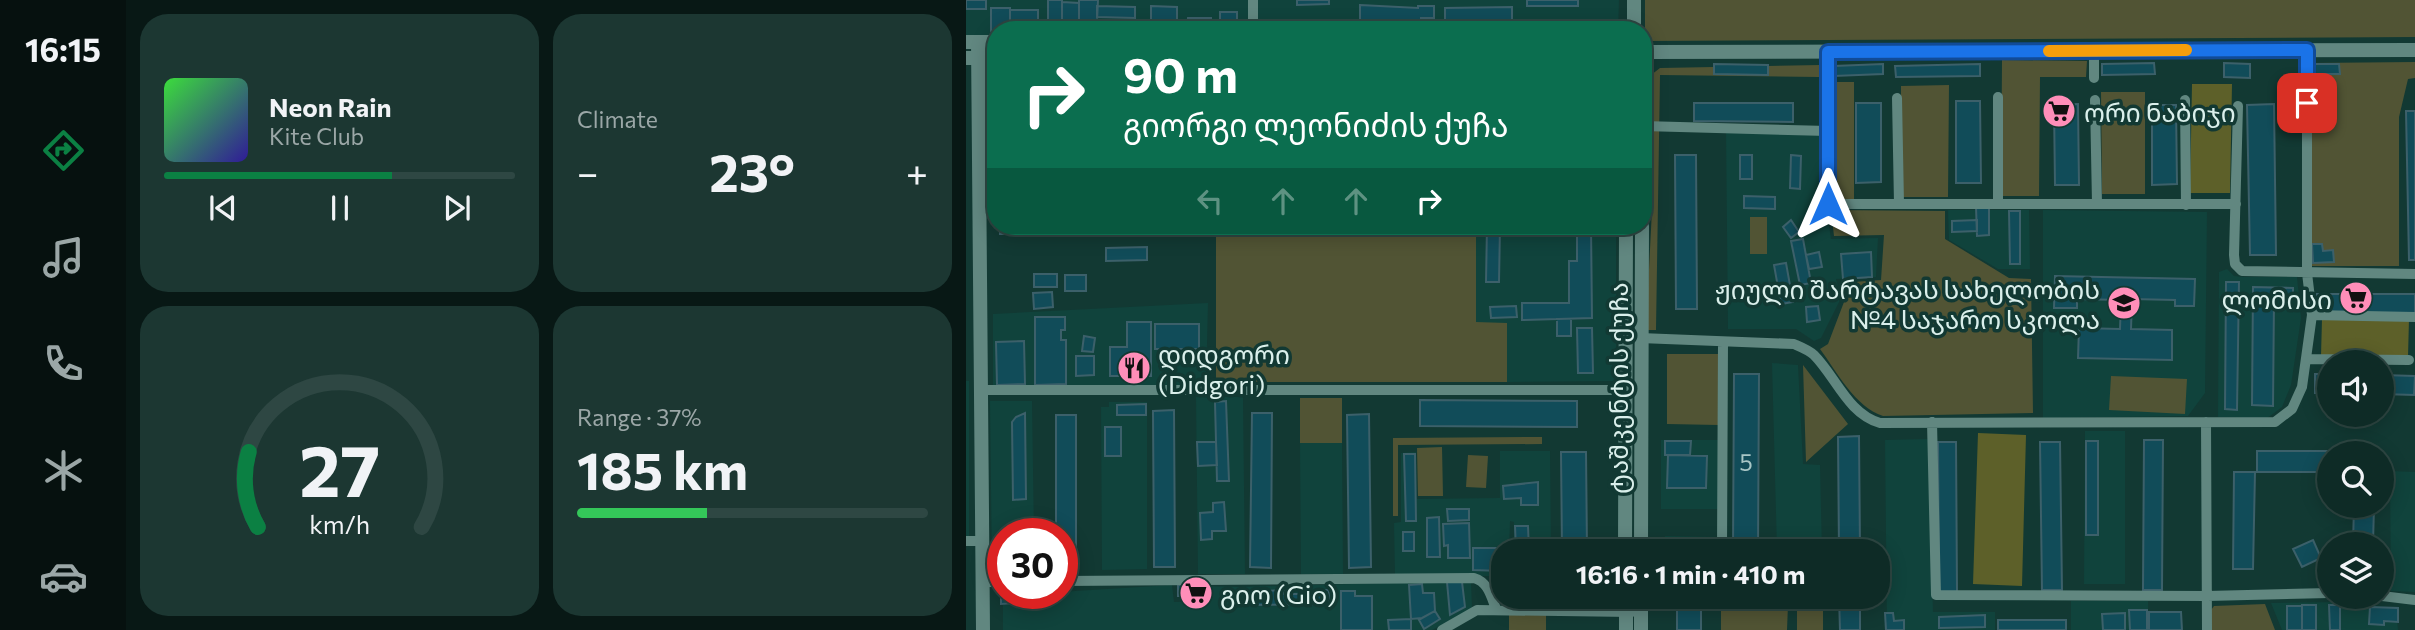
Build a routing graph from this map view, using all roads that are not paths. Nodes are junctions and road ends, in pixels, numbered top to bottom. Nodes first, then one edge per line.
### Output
1 (1254, 0) edge
2 (1634, 0) edge
3 (1253, 21) edge
4 (1634, 21) edge
5 (972, 42) edge
6 (2307, 50) junction
7 (2415, 50) edge
8 (2094, 51) junction
9 (1652, 52) edge
10 (1828, 52) junction
11 (972, 58) edge
12 (2094, 78) dead end
13 (1998, 97) dead end
14 (1897, 98) dead end
15 (2095, 100) dead end
16 (2185, 100) dead end
17 (2238, 106) dead end
18 (1652, 126) edge
19 (1828, 131) junction
20 (1899, 204) junction
21 (1998, 204) junction
22 (2097, 204) junction
23 (2236, 204) junction
24 (2186, 205) junction
25 (1626, 235) edge
26 (1642, 235) edge
27 (973, 267) edge
28 (2307, 273) junction
29 (2415, 274) edge
30 (2312, 315) junction
31 (2415, 317) edge
32 (1640, 338) junction
33 (1723, 342) junction
34 (2306, 359) junction
35 (2409, 360) dead end
36 (981, 390) junction
37 (1625, 390) junction
38 (1932, 422) junction
39 (2206, 422) junction
40 (1625, 539) edge
41 (1641, 539) edge
42 (1722, 539) edge
43 (966, 541) edge
44 (982, 541) junction
45 (1078, 581) edge
46 (983, 582) junction
47 (987, 582) edge
48 (2317, 593) edge
49 (2207, 596) junction
50 (1491, 597) edge
51 (2394, 597) edge
52 (2415, 600) edge
53 (1491, 609) edge
54 (1626, 609) edge
55 (1634, 609) edge
56 (1641, 609) edge
57 (1641, 613) junction
58 (983, 630) edge
59 (1442, 630) edge
60 (1626, 630) edge
61 (1641, 630) edge
62 (2207, 630) edge

1 - 3 street
2 - 4 street
5 - 11 street
6 - 7 street
6 - 8 street
6 - 28 street
8 - 10 street
8 - 12 street
9 - 10 street
10 - 19 street
11 - 27 street
13 - 21 street
14 - 20 street
15 - 22 street
16 - 24 street
17 - 23 street
18 - 19 street
19 - 20 street
20 - 21 street
21 - 22 street
22 - 24 street
23 - 24 street
23 - 28 street
25 - 37 street, ტაშკენტის ქუჩა
26 - 32 street, ტაშკენტის ქუჩა
27 - 36 street
28 - 29 street
28 - 30 street
30 - 31 street
30 - 34 street
32 - 33 street
32 - 41 street, ტაშკენტის ქუჩა
33 - 38 street
33 - 42 street
34 - 35 street
34 - 39 street
36 - 37 street
36 - 44 street
37 - 40 street, ტაშკენტის ქუჩა
38 - 39 street
38 - 49 street
39 - 49 street
43 - 44 street
44 - 46 street
45 - 50 street
46 - 47 street
46 - 58 street
48 - 49 street
49 - 62 street
51 - 52 street
53 - 59 street
54 - 60 street
55 - 57 street
56 - 57 street
57 - 61 street

